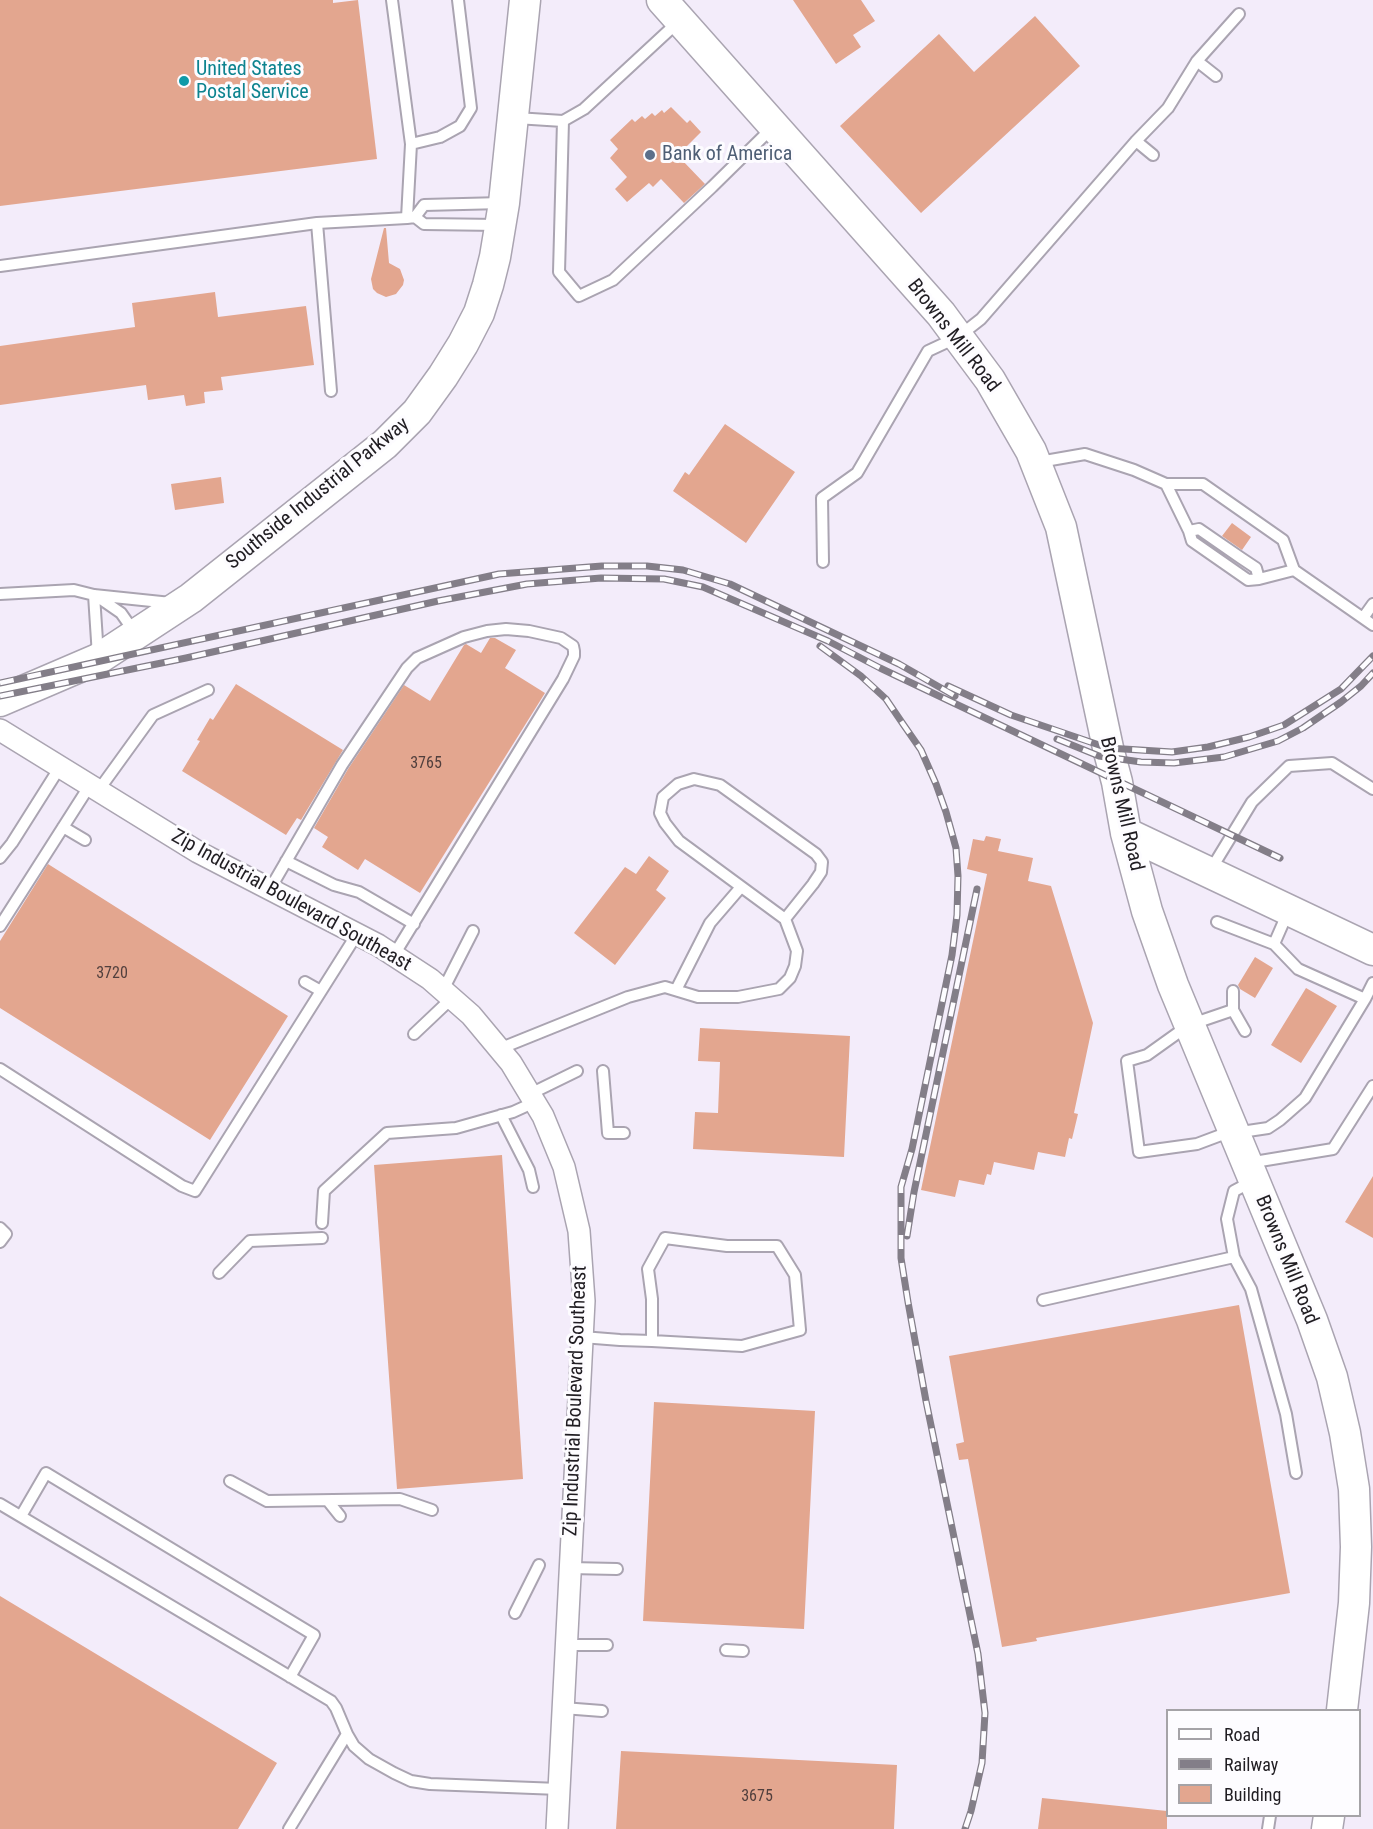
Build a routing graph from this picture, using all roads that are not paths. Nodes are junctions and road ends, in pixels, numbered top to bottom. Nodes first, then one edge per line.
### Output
1 (392, 0) edge
2 (458, 0) edge
3 (525, 0) edge
4 (672, 10) edge
5 (1239, 14) dead end
6 (1197, 60) junction
7 (1216, 76) dead end
8 (513, 118) junction
9 (563, 121) junction
10 (773, 127) junction
11 (1137, 141) junction
12 (411, 144) junction
13 (1153, 155) dead end
14 (502, 214) junction
15 (411, 217) junction
16 (318, 223) junction
17 (0, 266) edge
18 (958, 337) junction
19 (332, 390) dead end
20 (1035, 463) junction
21 (1166, 484) junction
22 (823, 562) dead end
23 (1294, 570) junction
24 (0, 594) edge
25 (94, 595) junction
26 (181, 604) junction
27 (1373, 604) edge
28 (1368, 621) edge
29 (136, 634) junction
30 (98, 659) junction
31 (208, 690) dead end
32 (0, 701) edge
33 (0, 730) edge
34 (60, 767) junction
35 (94, 788) junction
36 (1373, 789) edge
37 (63, 827) junction
38 (1126, 833) junction
39 (85, 840) dead end
40 (0, 858) edge
41 (286, 861) junction
42 (1209, 872) junction
43 (741, 887) junction
44 (270, 889) junction
45 (1289, 910) junction
46 (785, 919) junction
47 (1217, 922) dead end
48 (414, 924) junction
49 (0, 926) edge
50 (473, 931) dead end
51 (357, 934) junction
52 (1274, 944) junction
53 (1373, 950) edge
54 (394, 955) junction
55 (305, 982) dead end
56 (1373, 983) edge
57 (676, 990) junction
58 (321, 991) junction
59 (1233, 991) dead end
60 (447, 994) junction
61 (1365, 999) junction
62 (1233, 1010) junction
63 (1189, 1025) junction
64 (1245, 1032) dead end
65 (414, 1034) dead end
66 (499, 1049) junction
67 (0, 1070) edge
68 (577, 1071) dead end
69 (603, 1071) dead end
70 (1373, 1086) edge
71 (532, 1098) junction
72 (501, 1115) junction
73 (624, 1133) dead end
74 (1235, 1134) junction
75 (1250, 1172) junction
76 (533, 1187) dead end
77 (322, 1223) dead end
78 (0, 1228) edge
79 (322, 1238) dead end
80 (0, 1242) edge
81 (1234, 1257) junction
82 (219, 1273) dead end
83 (1043, 1300) dead end
84 (582, 1337) junction
85 (652, 1341) junction
86 (1296, 1473) dead end
87 (230, 1481) dead end
88 (328, 1501) junction
89 (0, 1504) edge
90 (432, 1510) dead end
91 (21, 1516) junction
92 (340, 1516) dead end
93 (539, 1565) dead end
94 (570, 1568) junction
95 (617, 1569) dead end
96 (1363, 1609) edge
97 (515, 1613) dead end
98 (566, 1645) junction
99 (607, 1645) dead end
100 (726, 1650) dead end
101 (742, 1651) dead end
102 (290, 1677) junction
103 (563, 1708) junction
104 (1341, 1709) edge
105 (602, 1711) dead end
106 (347, 1734) junction
107 (559, 1789) junction
108 (289, 1829) edge
109 (558, 1829) edge

1 - 12 lane
2 - 12 lane
3 - 8 street, Southside Industrial Parkway
4 - 9 lane
4 - 10 street, Browns Mill Road
5 - 6 lane
6 - 7 lane
6 - 11 lane
8 - 9 lane
8 - 14 street, Southside Industrial Parkway
9 - 10 lane
10 - 18 street, Browns Mill Road
11 - 13 lane
11 - 18 lane
12 - 15 lane
14 - 15 lane
14 - 15 lane
14 - 26 street, Southside Industrial Parkway
15 - 16 lane
16 - 17 lane
16 - 19 lane
18 - 20 street, Browns Mill Road
18 - 22 lane
20 - 21 lane
20 - 38 street, Browns Mill Road
21 - 23 lane
21 - 23 lane
23 - 28 lane
24 - 25 lane
25 - 26 lane
25 - 29 lane
25 - 30 lane
26 - 29 street, Southside Industrial Parkway
27 - 28 lane
29 - 30 street, Southside Industrial Parkway
30 - 32 street, Southside Industrial Parkway
31 - 35 lane
33 - 34 street, Zip Industrial Boulevard Southeast
34 - 35 street, Zip Industrial Boulevard Southeast
34 - 40 lane
35 - 37 lane
35 - 44 street, Zip Industrial Boulevard Southeast
36 - 42 lane
37 - 39 lane
37 - 49 lane
38 - 42 street
38 - 63 street, Browns Mill Road
41 - 44 lane
41 - 48 lane
41 - 48 lane
42 - 45 street
43 - 46 lane
43 - 46 lane
43 - 57 lane
44 - 51 street, Zip Industrial Boulevard Southeast
45 - 52 lane
45 - 53 street
46 - 57 lane
47 - 52 lane
48 - 54 lane
50 - 60 lane
51 - 54 street, Zip Industrial Boulevard Southeast
51 - 58 lane
52 - 61 lane
54 - 60 street, Zip Industrial Boulevard Southeast
55 - 58 lane
56 - 61 lane
57 - 66 lane
58 - 67 lane
59 - 62 lane
60 - 65 lane
60 - 66 street, Zip Industrial Boulevard Southeast
61 - 74 lane
62 - 63 lane
62 - 64 lane
63 - 74 street, Browns Mill Road
63 - 74 lane
66 - 71 street, Zip Industrial Boulevard Southeast
68 - 71 lane
69 - 73 lane
70 - 75 lane
71 - 72 lane
71 - 84 street, Zip Industrial Boulevard Southeast
72 - 76 lane
72 - 77 lane
74 - 75 street, Browns Mill Road
75 - 81 lane
75 - 96 street, Browns Mill Road
78 - 80 lane
79 - 82 lane
81 - 83 lane
81 - 86 lane
84 - 85 lane
84 - 94 street, Zip Industrial Boulevard Southeast
85 - 85 lane
87 - 88 lane
88 - 90 lane
88 - 92 lane
89 - 91 lane
91 - 102 lane
91 - 102 lane
93 - 97 lane
94 - 95 lane
94 - 98 street, Zip Industrial Boulevard Southeast
96 - 104 street, Browns Mill Road
98 - 99 lane
98 - 103 street, Zip Industrial Boulevard Southeast
100 - 101 lane
102 - 106 lane
103 - 105 lane
103 - 107 street, Zip Industrial Boulevard Southeast
106 - 107 lane
106 - 108 lane
107 - 109 street, Zip Industrial Boulevard Southeast

